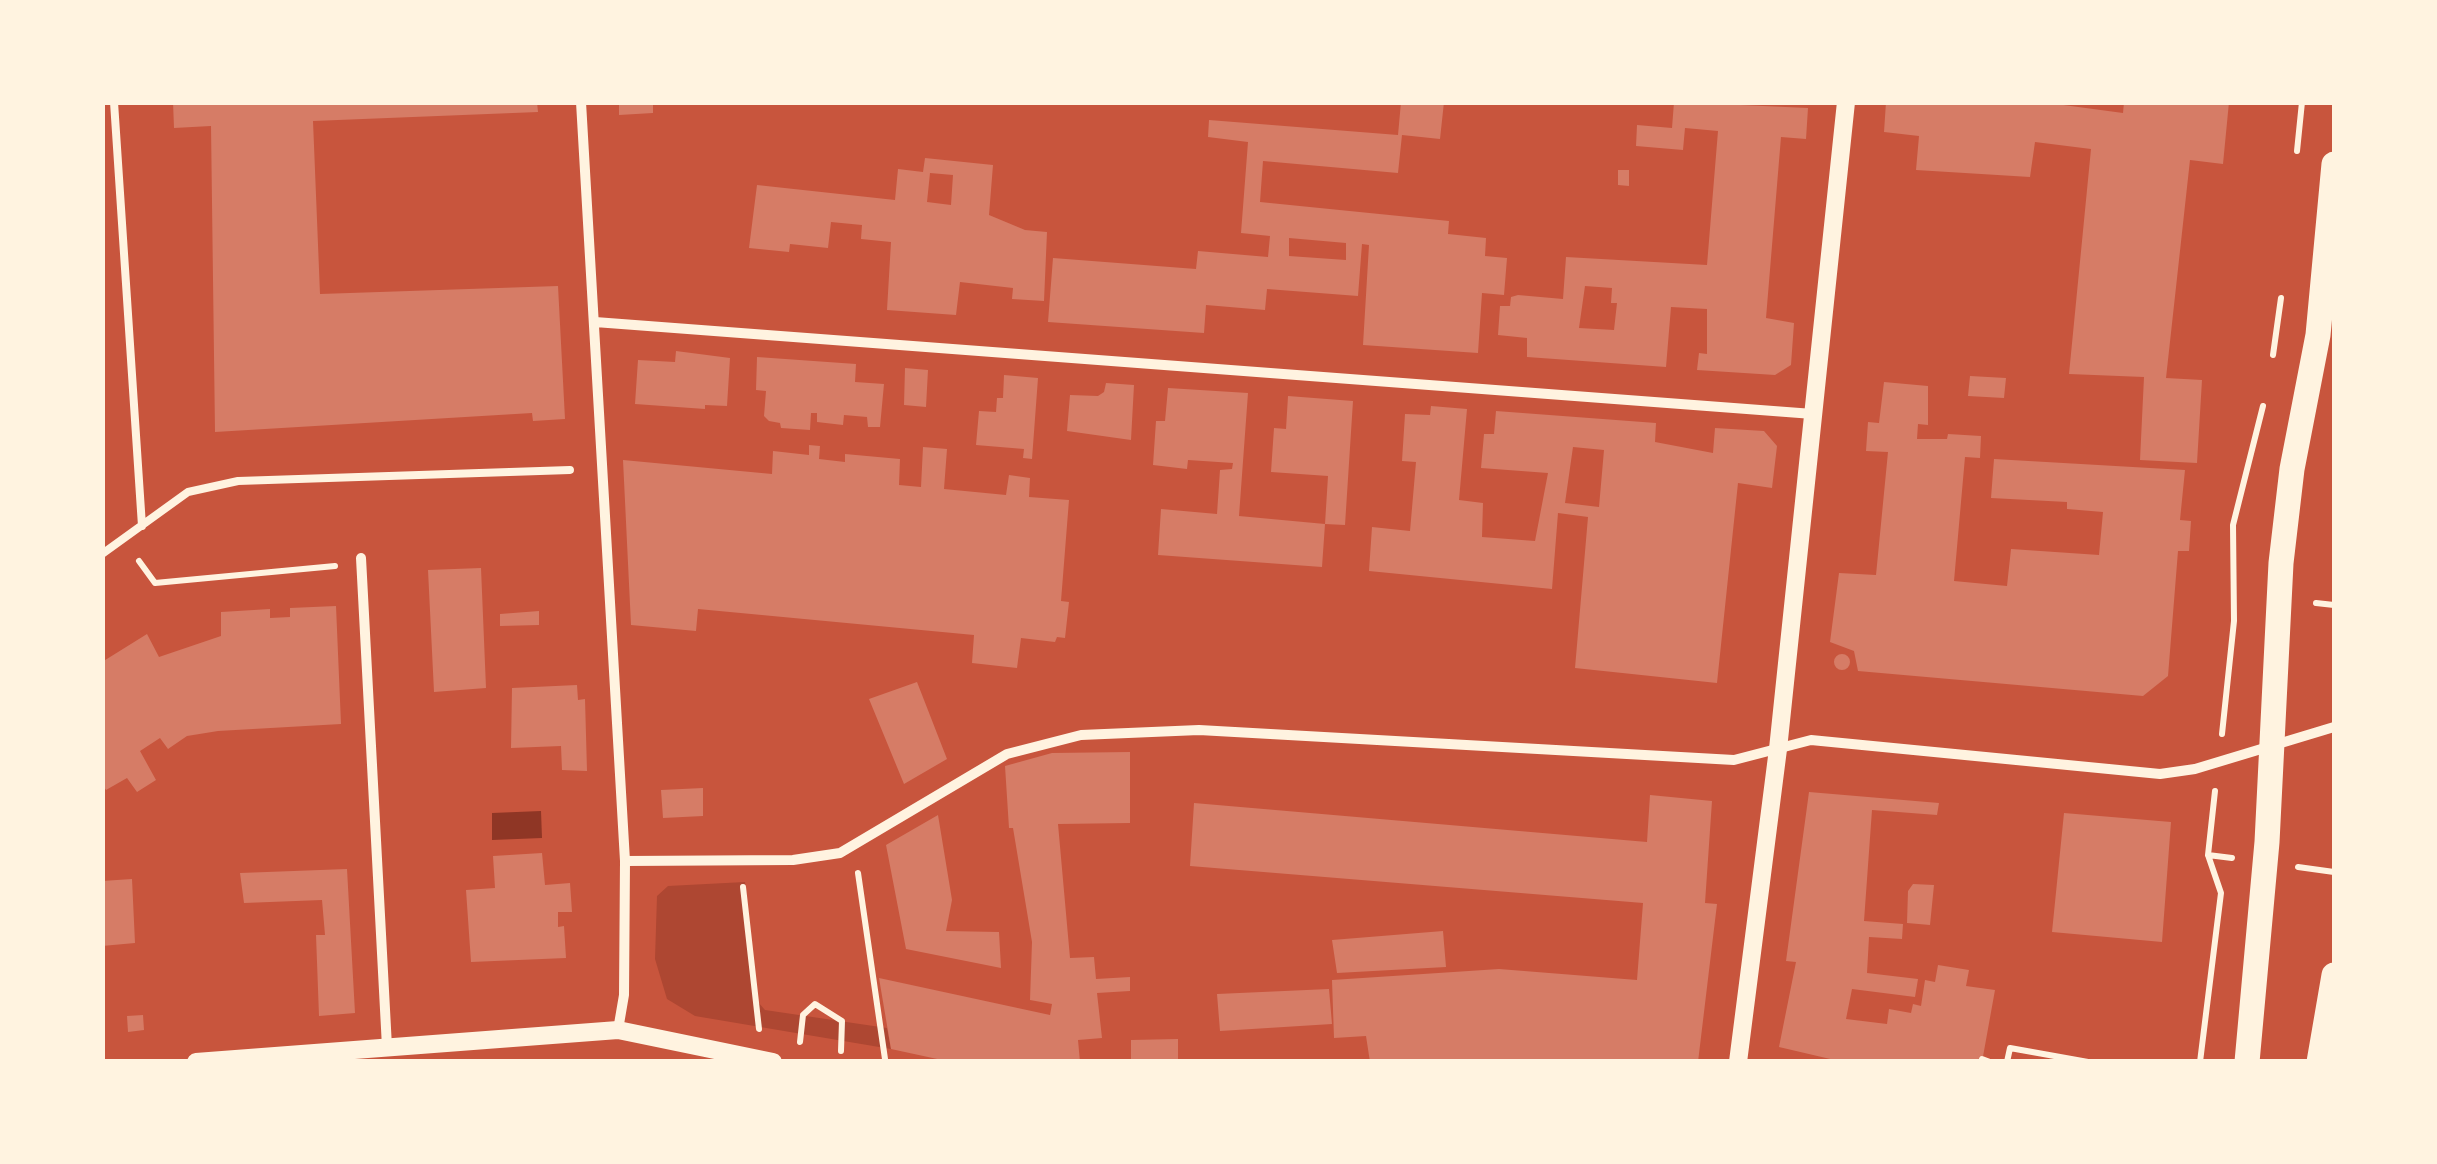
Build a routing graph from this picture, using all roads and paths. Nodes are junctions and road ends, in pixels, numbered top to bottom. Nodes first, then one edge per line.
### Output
1 (114, 102) edge
2 (581, 102) edge
3 (1846, 102) edge
4 (2334, 164) edge
5 (595, 322) junction
6 (1813, 414) junction
7 (570, 470) dead end
8 (142, 526) junction
9 (124, 539) junction
10 (102, 554) edge
11 (361, 563) joint
12 (2334, 728) edge
13 (1778, 749) junction
14 (2268, 749) junction
15 (2219, 762) junction
16 (624, 860) junction
17 (856, 862) dead end
18 (742, 878) dead end
19 (2334, 976) edge
20 (618, 1030) junction
21 (760, 1035) dead end
22 (800, 1043) dead end
23 (386, 1047) junction
24 (841, 1051) dead end
25 (886, 1059) dead end
26 (196, 1062) edge
27 (773, 1062) edge
28 (1738, 1062) edge
29 (2008, 1062) edge
30 (2088, 1062) edge
31 (2200, 1062) edge
32 (2246, 1062) edge
33 (2320, 1062) edge

1 - 8 lane
2 - 5 street
3 - 6 street
4 - 14 main road
5 - 6 street
5 - 16 street
6 - 13 street
7 - 8 lane
8 - 9 lane
9 - 10 lane
9 - 11 path
11 - 23 street
12 - 14 street
13 - 15 street
13 - 16 street
13 - 28 street
14 - 15 street
14 - 32 main road
15 - 31 path
16 - 20 street
17 - 25 path
18 - 21 path
19 - 33 main road
20 - 23 street
20 - 27 street
22 - 24 path
23 - 26 street
29 - 30 path

